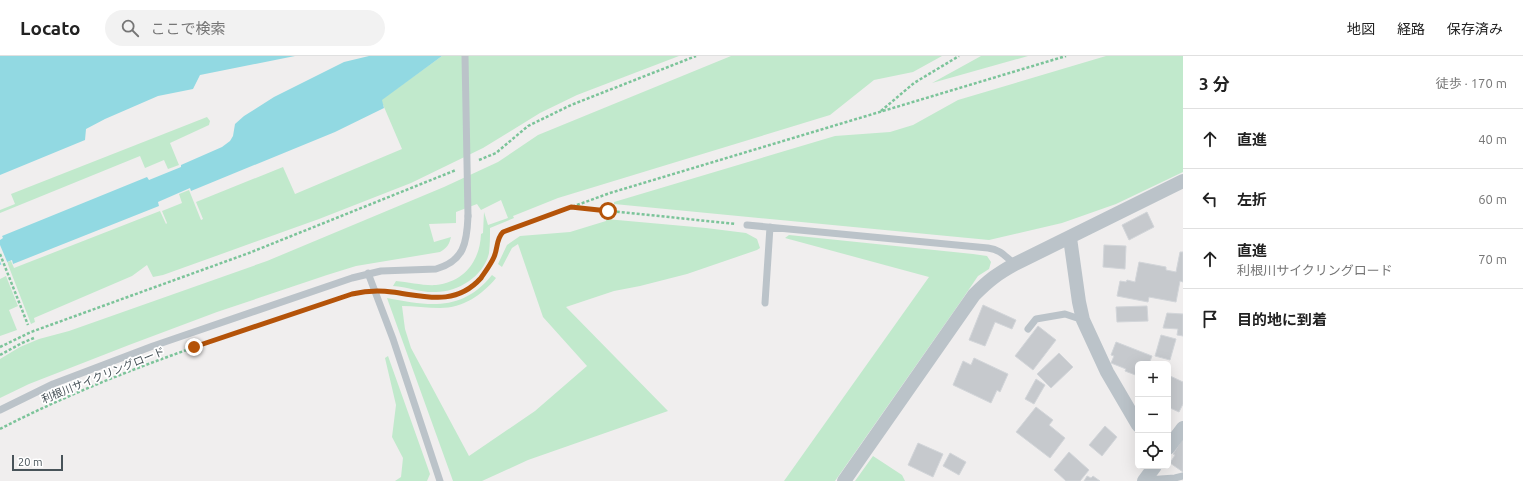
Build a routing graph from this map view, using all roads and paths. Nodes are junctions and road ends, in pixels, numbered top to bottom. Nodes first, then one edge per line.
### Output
1 (465, 56) edge
2 (696, 56) edge
3 (959, 56) edge
4 (1066, 56) edge
5 (880, 113) junction
6 (475, 162) dead end
7 (461, 168) dead end
8 (1183, 181) edge
9 (571, 207) junction
10 (747, 225) joint
11 (770, 227) junction
12 (1070, 238) junction
13 (0, 254) edge
14 (1015, 264) junction
15 (368, 273) junction
16 (374, 291) junction
17 (765, 303) dead end
18 (1083, 320) junction
19 (28, 325) dead end
20 (1028, 329) dead end
21 (34, 338) dead end
22 (0, 346) edge
23 (0, 355) edge
24 (0, 410) edge
25 (1135, 420) edge
26 (0, 428) edge
27 (1183, 428) edge
28 (1171, 444) edge
29 (1153, 469) edge
30 (1183, 476) edge
31 (1144, 480) edge
32 (440, 481) edge
33 (844, 481) edge

1 - 15 lane, bridge
2 - 6 path
3 - 5 path
4 - 5 path
5 - 9 path
7 - 22 path
8 - 12 street
9 - 10 path
9 - 16 path, 利根川サイクリングロード
10 - 11 lane
11 - 14 lane
11 - 17 lane
12 - 14 street
12 - 18 street
13 - 19 path
14 - 33 street
15 - 16 lane
15 - 24 lane
16 - 26 path, 利根川サイクリングロード
16 - 32 lane
18 - 20 lane
18 - 25 street
21 - 23 path
27 - 28 street
29 - 31 street
30 - 31 lane

